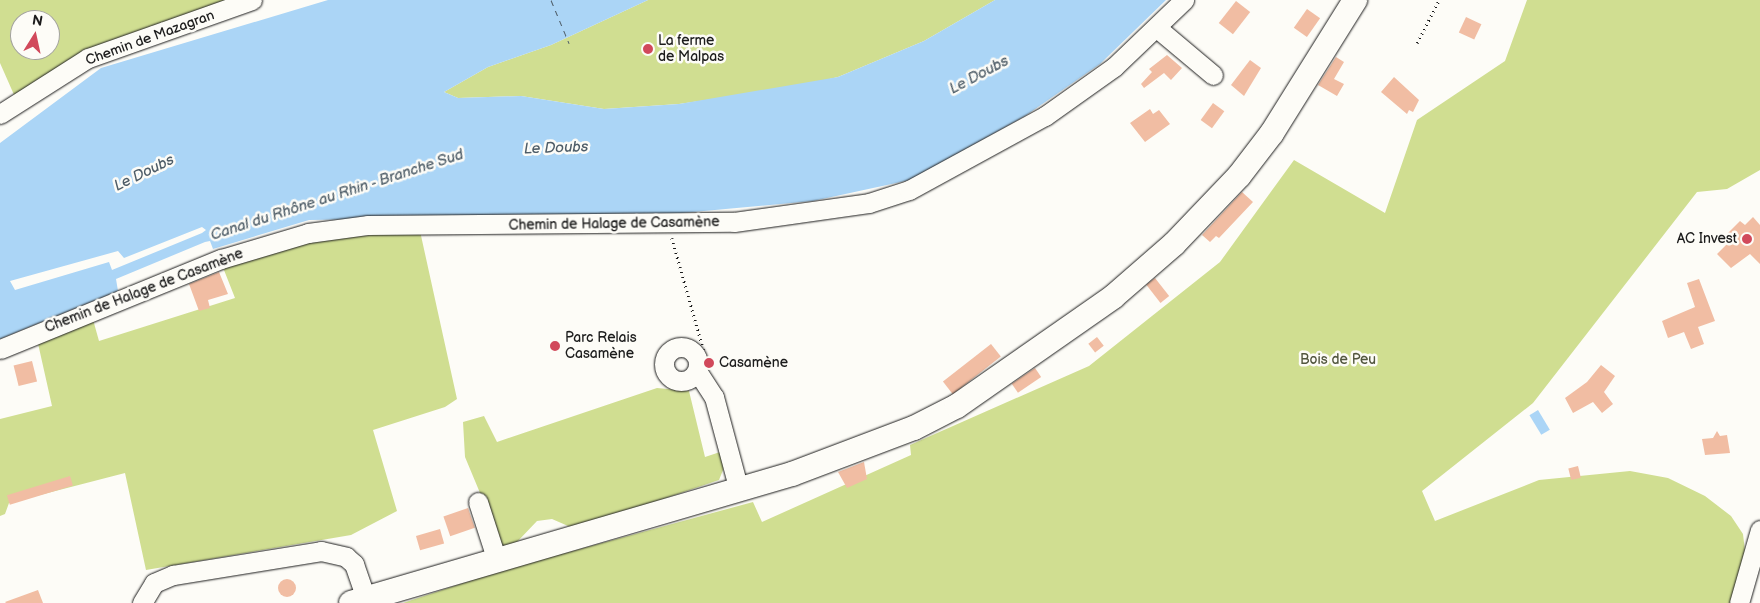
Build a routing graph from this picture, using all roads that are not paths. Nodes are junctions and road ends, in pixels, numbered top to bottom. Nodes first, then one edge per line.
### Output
1 (252, 0) edge
2 (1184, 0) edge
3 (1355, 0) edge
4 (1157, 28) junction
5 (1213, 75) dead end
6 (0, 114) edge
7 (0, 349) edge
8 (699, 371) road end
9 (739, 490) junction
10 (478, 502) dead end
11 (1760, 530) edge
12 (497, 560) junction
13 (358, 601) edge
14 (142, 603) edge
15 (1738, 603) edge

1 - 6 street, Chemin de Mazagran
2 - 4 street, Chemin de Halage de Casamène
3 - 9 main road
4 - 5 street
4 - 7 street, Chemin de Halage de Casamène
8 - 9 street
9 - 12 main road
10 - 12 street
11 - 15 street
12 - 13 main road
13 - 14 street

